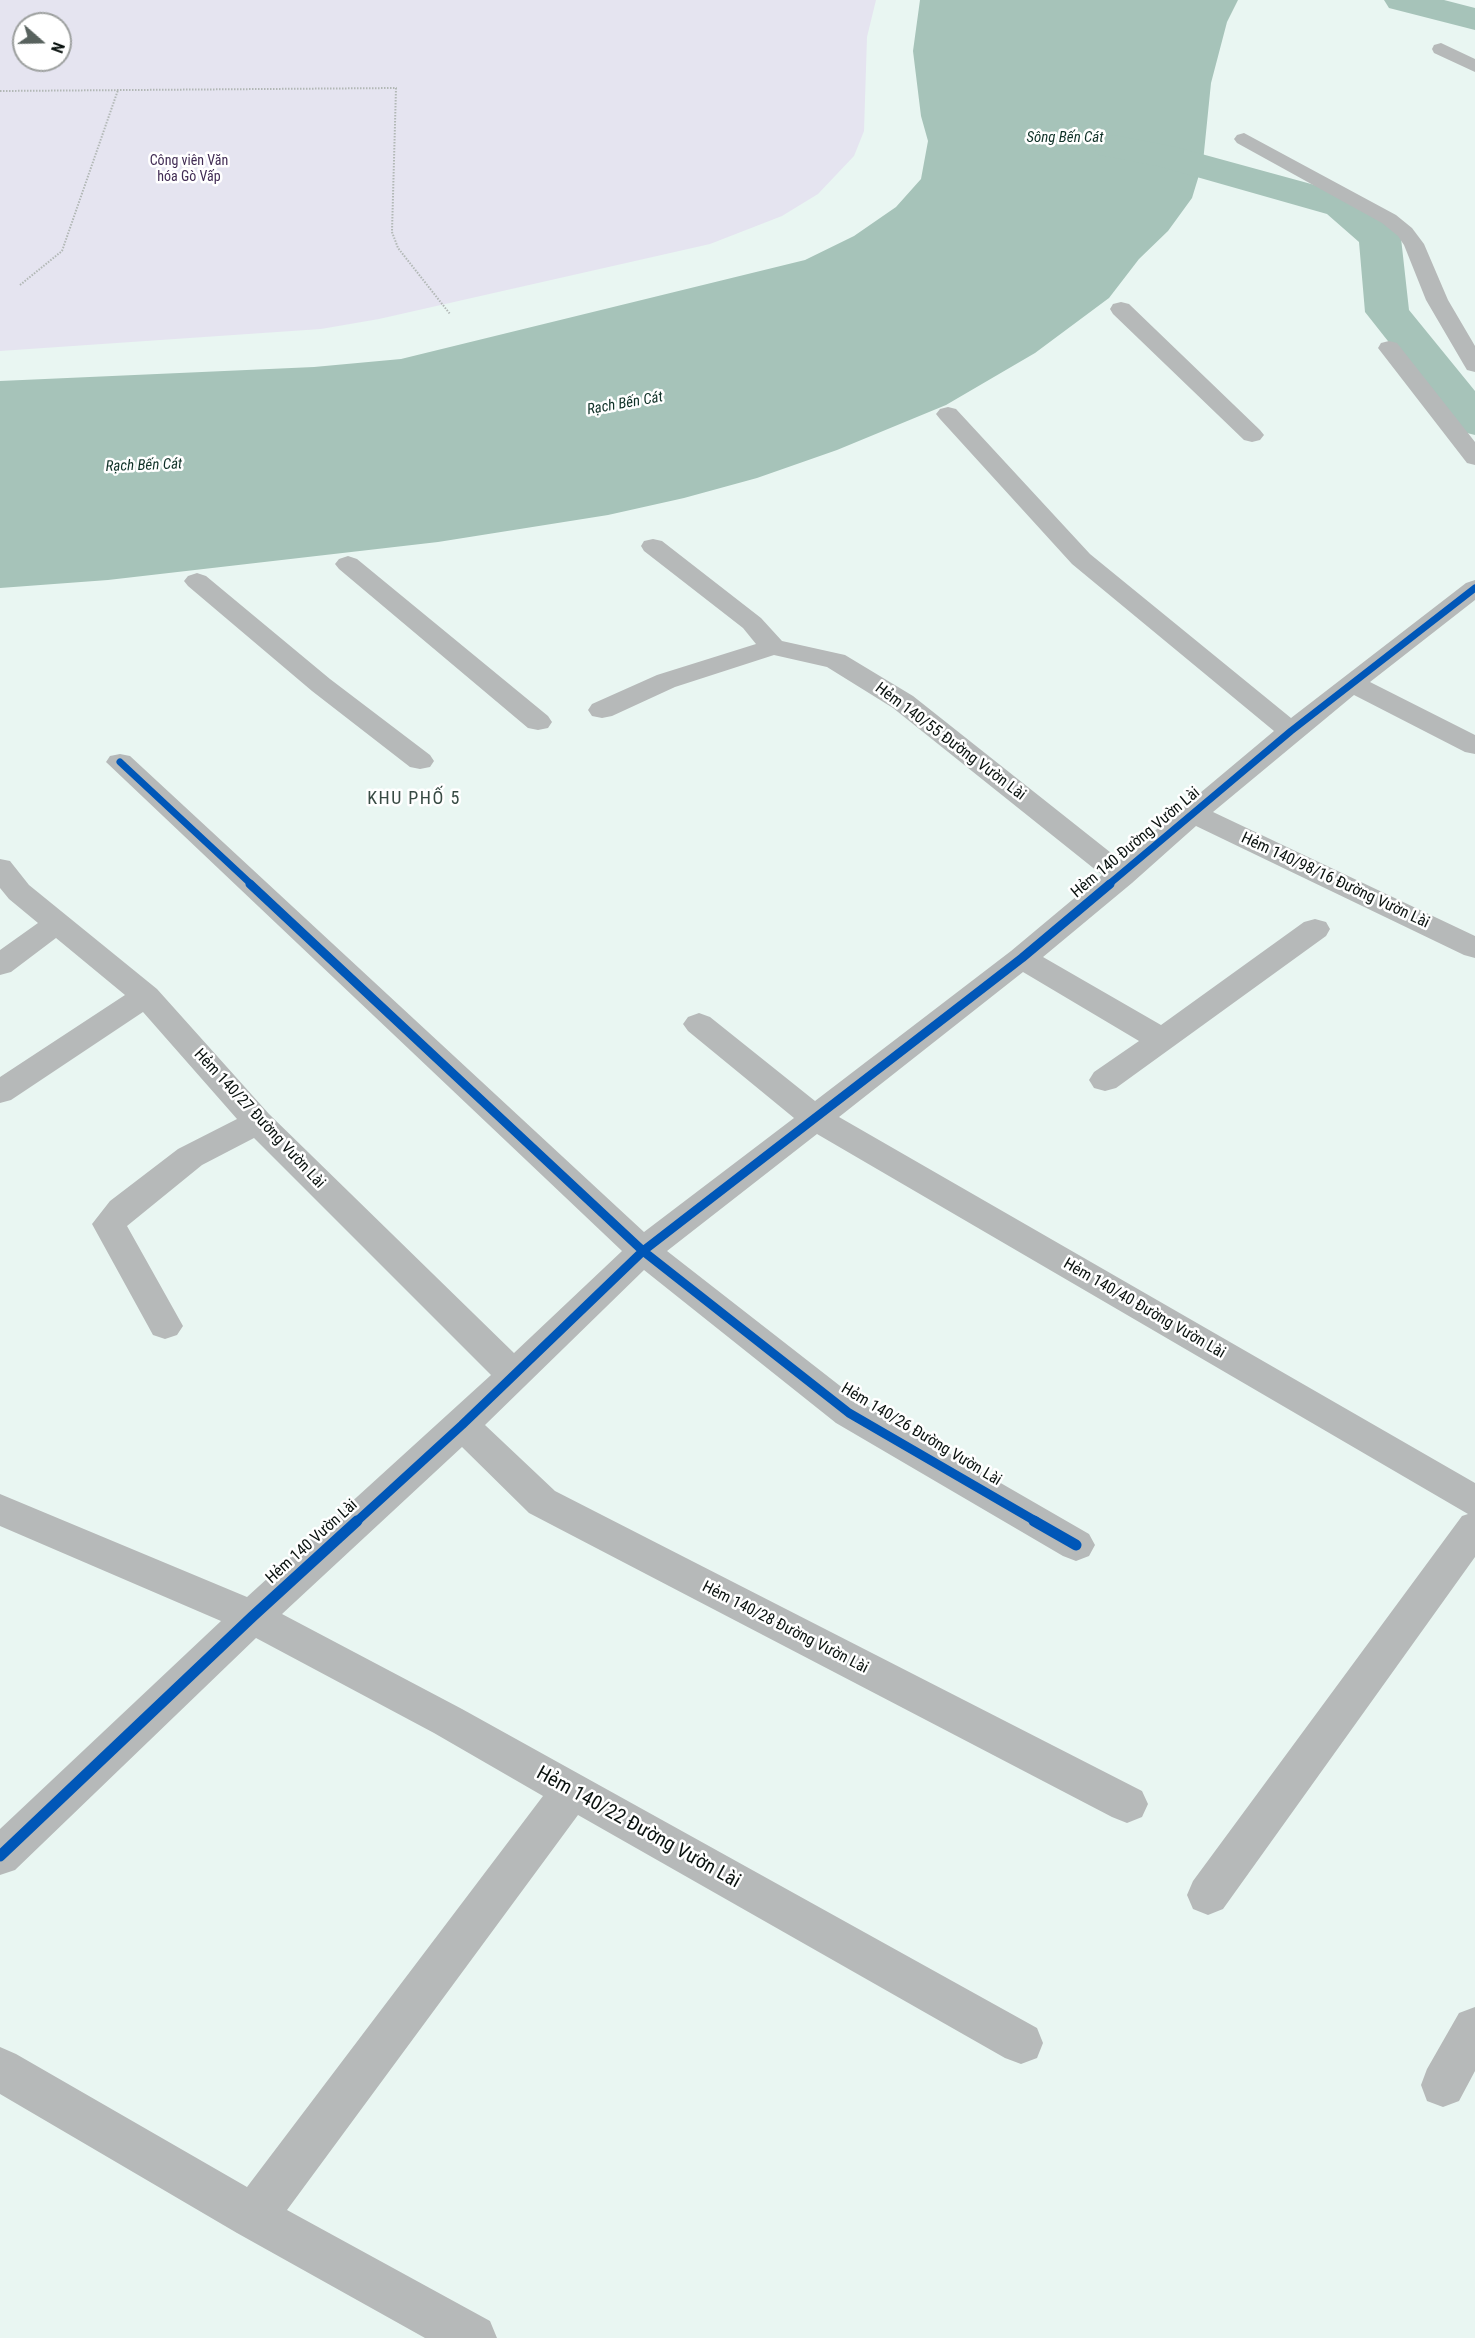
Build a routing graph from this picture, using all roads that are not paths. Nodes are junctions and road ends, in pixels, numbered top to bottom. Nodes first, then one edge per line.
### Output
1 (1442, 49) dead end
2 (1475, 66) edge
3 (1244, 139) dead end
4 (1121, 309) dead end
5 (1389, 348) dead end
6 (1475, 365) edge
7 (948, 414) dead end
8 (1252, 435) dead end
9 (1475, 458) edge
10 (653, 546) dead end
11 (348, 564) dead end
12 (197, 581) dead end
13 (1475, 588) edge
14 (773, 647) junction
15 (1353, 684) junction
16 (602, 710) dead end
17 (538, 722) dead end
18 (1291, 731) junction
19 (1475, 747) edge
20 (420, 761) dead end
21 (120, 762) dead end
22 (1194, 814) junction
23 (0, 868) edge
24 (1122, 876) junction
25 (57, 923) junction
26 (1315, 929) dead end
27 (1475, 948) edge
28 (1022, 958) junction
29 (0, 965) edge
30 (146, 996) junction
31 (699, 1024) dead end
32 (1162, 1040) junction
33 (1105, 1080) dead end
34 (0, 1092) edge
35 (814, 1117) junction
36 (258, 1122) junction
37 (644, 1251) junction
38 (165, 1326) dead end
39 (514, 1376) junction
40 (462, 1425) junction
41 (1475, 1501) edge
42 (0, 1509) edge
43 (1475, 1527) edge
44 (1076, 1545) dead end
45 (252, 1617) junction
46 (572, 1791) junction
47 (1127, 1804) dead end
48 (0, 1856) edge
49 (1208, 1895) dead end
50 (1475, 2028) edge
51 (1021, 2043) dead end
52 (0, 2069) edge
53 (1443, 2085) dead end
54 (252, 2217) junction
55 (473, 2338) edge

1 - 2 street
3 - 6 street
4 - 8 street
5 - 9 street
7 - 18 street
10 - 14 street
11 - 17 street
12 - 20 street
13 - 15 street, Hẻm 140 Đường Vườn Lài
14 - 16 street
14 - 24 street, Hẻm 140/55 Đường Vườn Lài
15 - 18 street, Hẻm 140 Đường Vườn Lài
15 - 19 street
18 - 22 street, Hẻm 140 Đường Vườn Lài
21 - 37 street, Hẻm 140/26 Đường Vườn Lài
22 - 24 street, Hẻm 140 Đường Vườn Lài
22 - 27 street, Hẻm 140/98/16 Đường Vườn Lài
23 - 25 street, Hẻm 140/27 Đường Vườn Lài
24 - 28 street, Hẻm 140 Đường Vườn Lài
25 - 29 street
25 - 30 street, Hẻm 140/27 Đường Vườn Lài
26 - 32 street
28 - 32 street
28 - 35 street, Hẻm 140 Đường Vườn Lài
30 - 34 street
30 - 36 street, Hẻm 140/27 Đường Vườn Lài
31 - 35 street, Hẻm 140/40 Đường Vườn Lài
32 - 33 street
35 - 37 street, Hẻm 140 Đường Vườn Lài
35 - 41 street, Hẻm 140/40 Đường Vườn Lài
36 - 38 street
36 - 39 street, Hẻm 140/27 Đường Vườn Lài
37 - 39 street, Hẻm 140 Vườn Lài
37 - 44 street, Hẻm 140/26 Đường Vườn Lài
39 - 40 street, Hẻm 140 Vườn Lài
40 - 45 street, Hẻm 140 Vườn Lài
40 - 47 street, Hẻm 140/28 Đường Vườn Lài
42 - 45 street, Hẻm 140/22 Đường Vườn Lài
43 - 49 street
45 - 46 street, Hẻm 140/22 Đường Vườn Lài
45 - 48 street, Hẻm 140 Vườn Lài
46 - 51 street, Hẻm 140/22 Đường Vườn Lài
46 - 54 street
50 - 53 street
52 - 54 street
54 - 55 street

